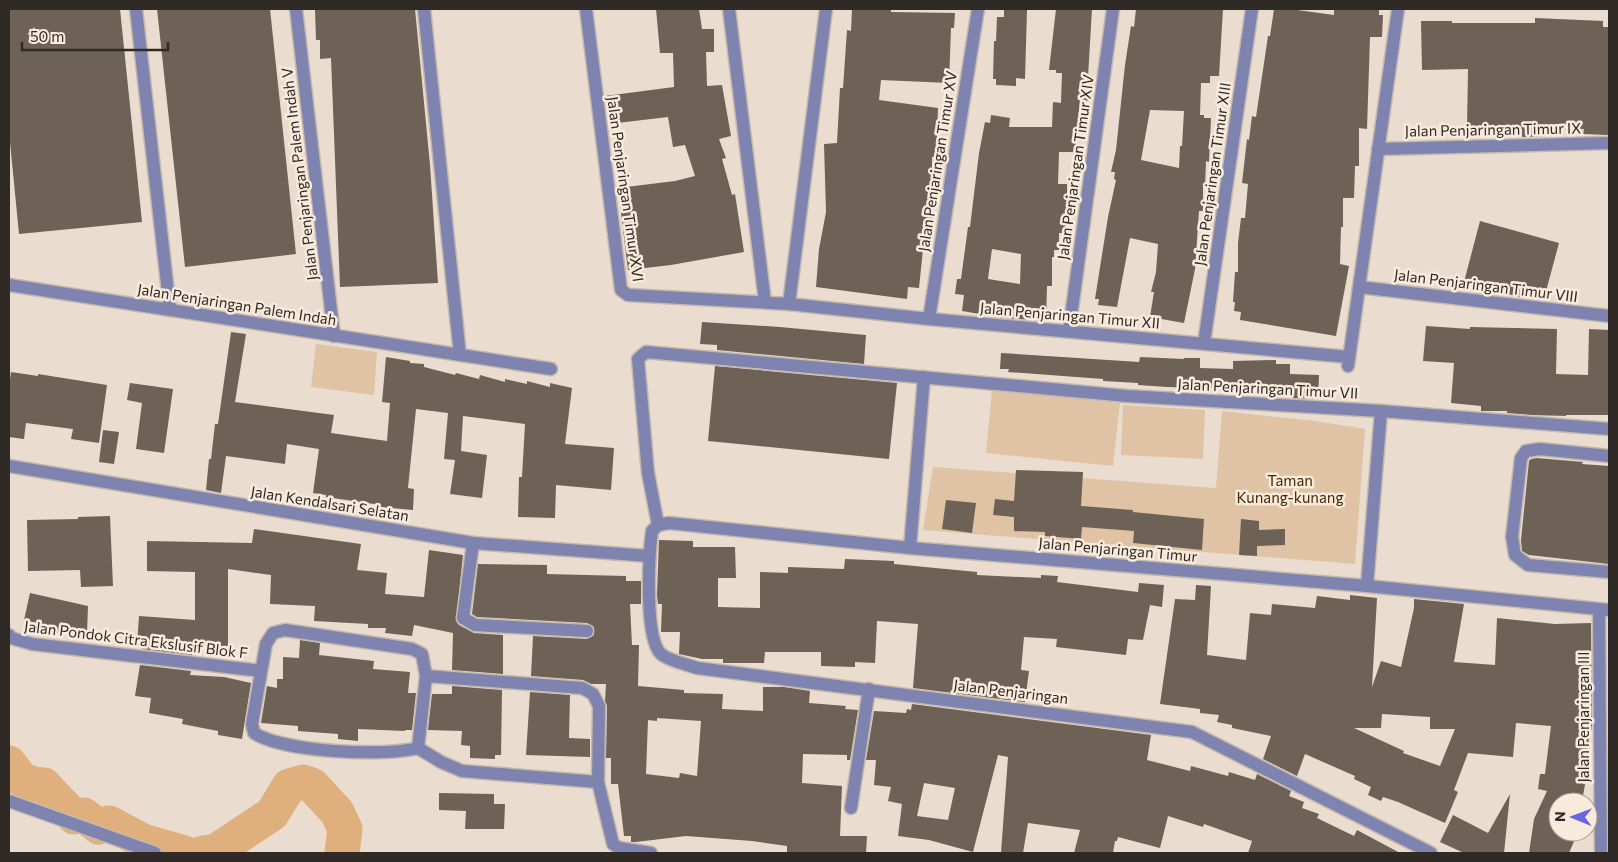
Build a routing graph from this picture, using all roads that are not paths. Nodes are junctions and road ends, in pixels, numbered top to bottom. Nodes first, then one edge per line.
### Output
1 (136, 9) edge
2 (296, 9) edge
3 (424, 9) edge
4 (586, 9) edge
5 (729, 9) edge
6 (826, 9) edge
7 (978, 9) edge
8 (1114, 9) edge
9 (1252, 9) edge
10 (1398, 9) edge
11 (1609, 143) edge
12 (1378, 149) junction
13 (9, 285) edge
14 (1359, 287) junction
15 (765, 302) junction
16 (789, 304) junction
17 (170, 310) junction
18 (1609, 316) edge
19 (929, 319) junction
20 (1069, 331) junction
21 (334, 336) junction
22 (1204, 343) junction
23 (460, 355) junction
24 (551, 369) dead end
25 (924, 377) junction
26 (1381, 411) junction
27 (1609, 429) edge
28 (1609, 456) edge
29 (9, 466) edge
30 (658, 525) junction
31 (473, 543) junction
32 (910, 548) junction
33 (649, 556) junction
34 (1609, 572) edge
35 (1368, 586) junction
36 (1604, 610) edge
37 (587, 632) dead end
38 (9, 635) edge
39 (261, 671) junction
40 (426, 676) junction
41 (868, 689) junction
42 (1604, 738) edge
43 (418, 748) junction
44 (598, 782) junction
45 (12, 802) edge
46 (851, 808) dead end
47 (155, 853) edge
48 (651, 853) edge
49 (1431, 853) edge
50 (1601, 853) edge

1 - 17 street
2 - 21 street, Jalan Penjaringan Palem Indah V
3 - 23 street
4 - 15 street, Jalan Penjaringan Timur XVI
5 - 15 street
6 - 16 street
7 - 19 street, Jalan Penjaringan Timur XV
8 - 20 street, Jalan Penjaringan Timur XIV
9 - 22 street, Jalan Penjaringan Timur XIII
10 - 12 street, Jalan Penjaringan Timur XII
11 - 12 street, Jalan Penjaringan Timur IX
12 - 14 street, Jalan Penjaringan Timur XII
13 - 17 street, Jalan Penjaringan Palem Indah
14 - 18 street, Jalan Penjaringan Timur VIII
14 - 22 street, Jalan Penjaringan Timur XII
15 - 16 street, Jalan Penjaringan Timur XVI
16 - 19 street, Jalan Penjaringan Timur XII
17 - 21 street, Jalan Penjaringan Palem Indah
19 - 20 street, Jalan Penjaringan Timur XII
20 - 22 street, Jalan Penjaringan Timur XII
21 - 23 street, Jalan Penjaringan Palem Indah
23 - 24 street, Jalan Penjaringan Palem Indah
25 - 26 street, Jalan Penjaringan Timur VII
25 - 30 street, Jalan Penjaringan Timur VII
25 - 32 street
26 - 27 street, Jalan Penjaringan Timur VII
26 - 35 street
28 - 34 street
29 - 31 street, Jalan Kendalsari Selatan
30 - 32 street, Jalan Penjaringan Timur
30 - 33 street
31 - 33 street, Jalan Kendalsari Selatan
31 - 37 street
32 - 35 street, Jalan Penjaringan Timur
33 - 41 street, Jalan Penjaringan
35 - 36 street, Jalan Penjaringan Timur
36 - 42 street, Jalan Penjaringan III
38 - 39 street, Jalan Pondok Citra Ekslusif Blok F
39 - 40 street
39 - 43 street
40 - 43 street
40 - 44 street
41 - 46 street
41 - 49 street, Jalan Penjaringan
42 - 50 street, Jalan Penjaringan III
43 - 44 street
44 - 48 street
45 - 47 street

